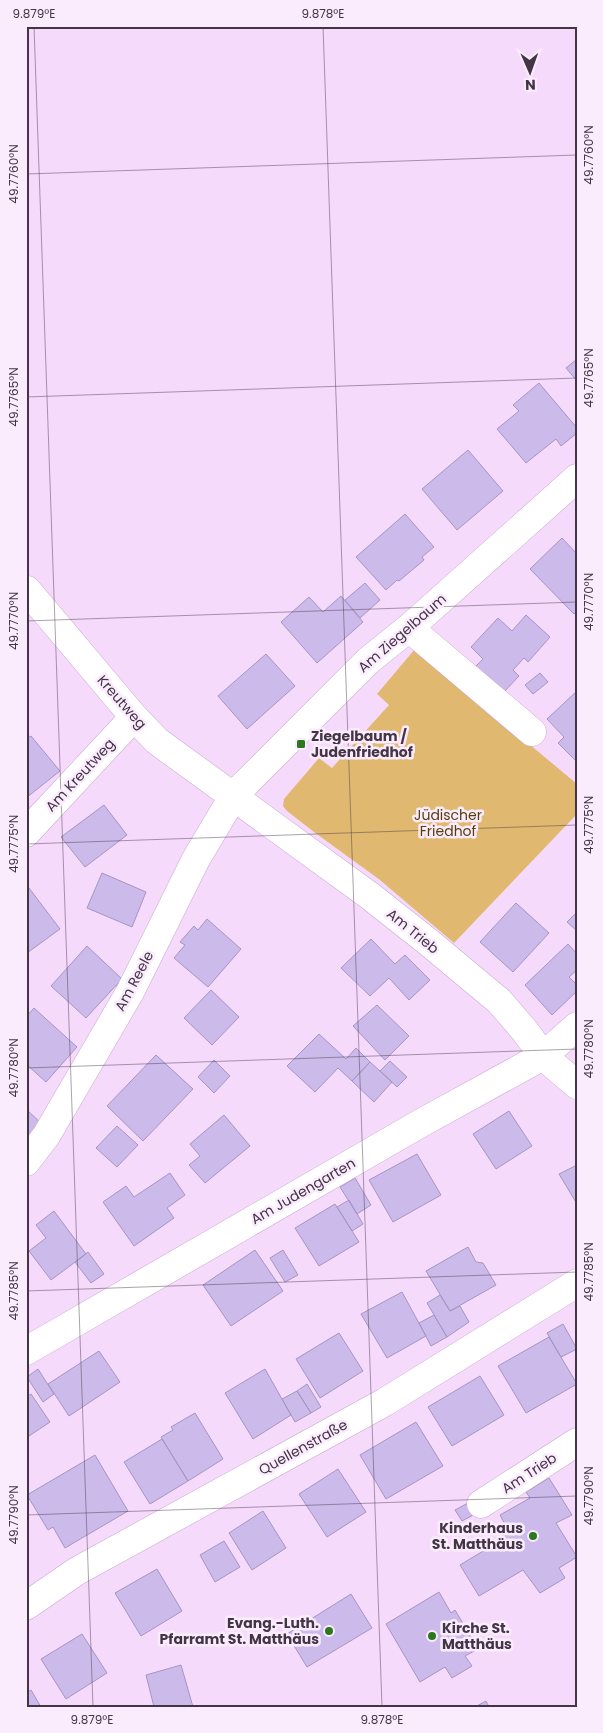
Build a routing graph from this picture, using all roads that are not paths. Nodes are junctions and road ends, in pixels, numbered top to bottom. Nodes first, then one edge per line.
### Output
1 (577, 478) edge
2 (27, 590) edge
3 (409, 628) junction
4 (134, 717) junction
5 (532, 732) dead end
6 (234, 795) junction
7 (26, 833) edge
8 (577, 1026) edge
9 (543, 1056) junction
10 (577, 1084) edge
11 (26, 1162) edge
12 (577, 1283) edge
13 (26, 1351) edge
14 (577, 1442) edge
15 (481, 1504) dead end
16 (26, 1606) edge

1 - 3 street, Am Ziegelbaum
2 - 4 street, Kreutweg
3 - 5 street
3 - 6 street, Am Ziegelbaum
4 - 6 street, Kreutweg
4 - 7 street, Am Kreutweg
6 - 9 street, Am Trieb
6 - 11 street, Am Reele
8 - 9 street, Am Judengarten
9 - 10 street, Am Trieb
9 - 13 street, Am Judengarten
12 - 16 street, Quellenstraße
14 - 15 street, Am Trieb

